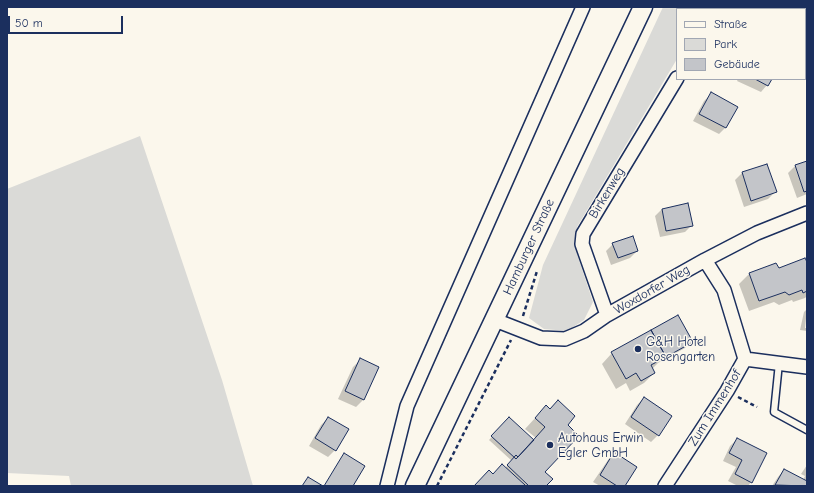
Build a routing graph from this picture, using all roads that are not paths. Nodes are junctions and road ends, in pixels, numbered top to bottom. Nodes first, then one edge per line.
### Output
1 (583, 7) edge
2 (643, 7) edge
3 (676, 80) edge
4 (807, 213) edge
5 (705, 260) junction
6 (607, 316) junction
7 (495, 320) junction
8 (745, 360) junction
9 (779, 363) junction
10 (807, 367) edge
11 (807, 430) edge
12 (387, 486) edge
13 (415, 486) edge
14 (665, 486) edge

1 - 12 street
2 - 7 main road, Hamburger Straße
3 - 6 street, Birkenweg
4 - 5 street, Woxdorfer Weg
5 - 6 street, Woxdorfer Weg
5 - 8 street, Zum Immenhof
6 - 7 street, Woxdorfer Weg
7 - 13 main road, Hamburger Straße
8 - 9 street
8 - 14 street, Zum Immenhof
9 - 10 street
9 - 11 lane

